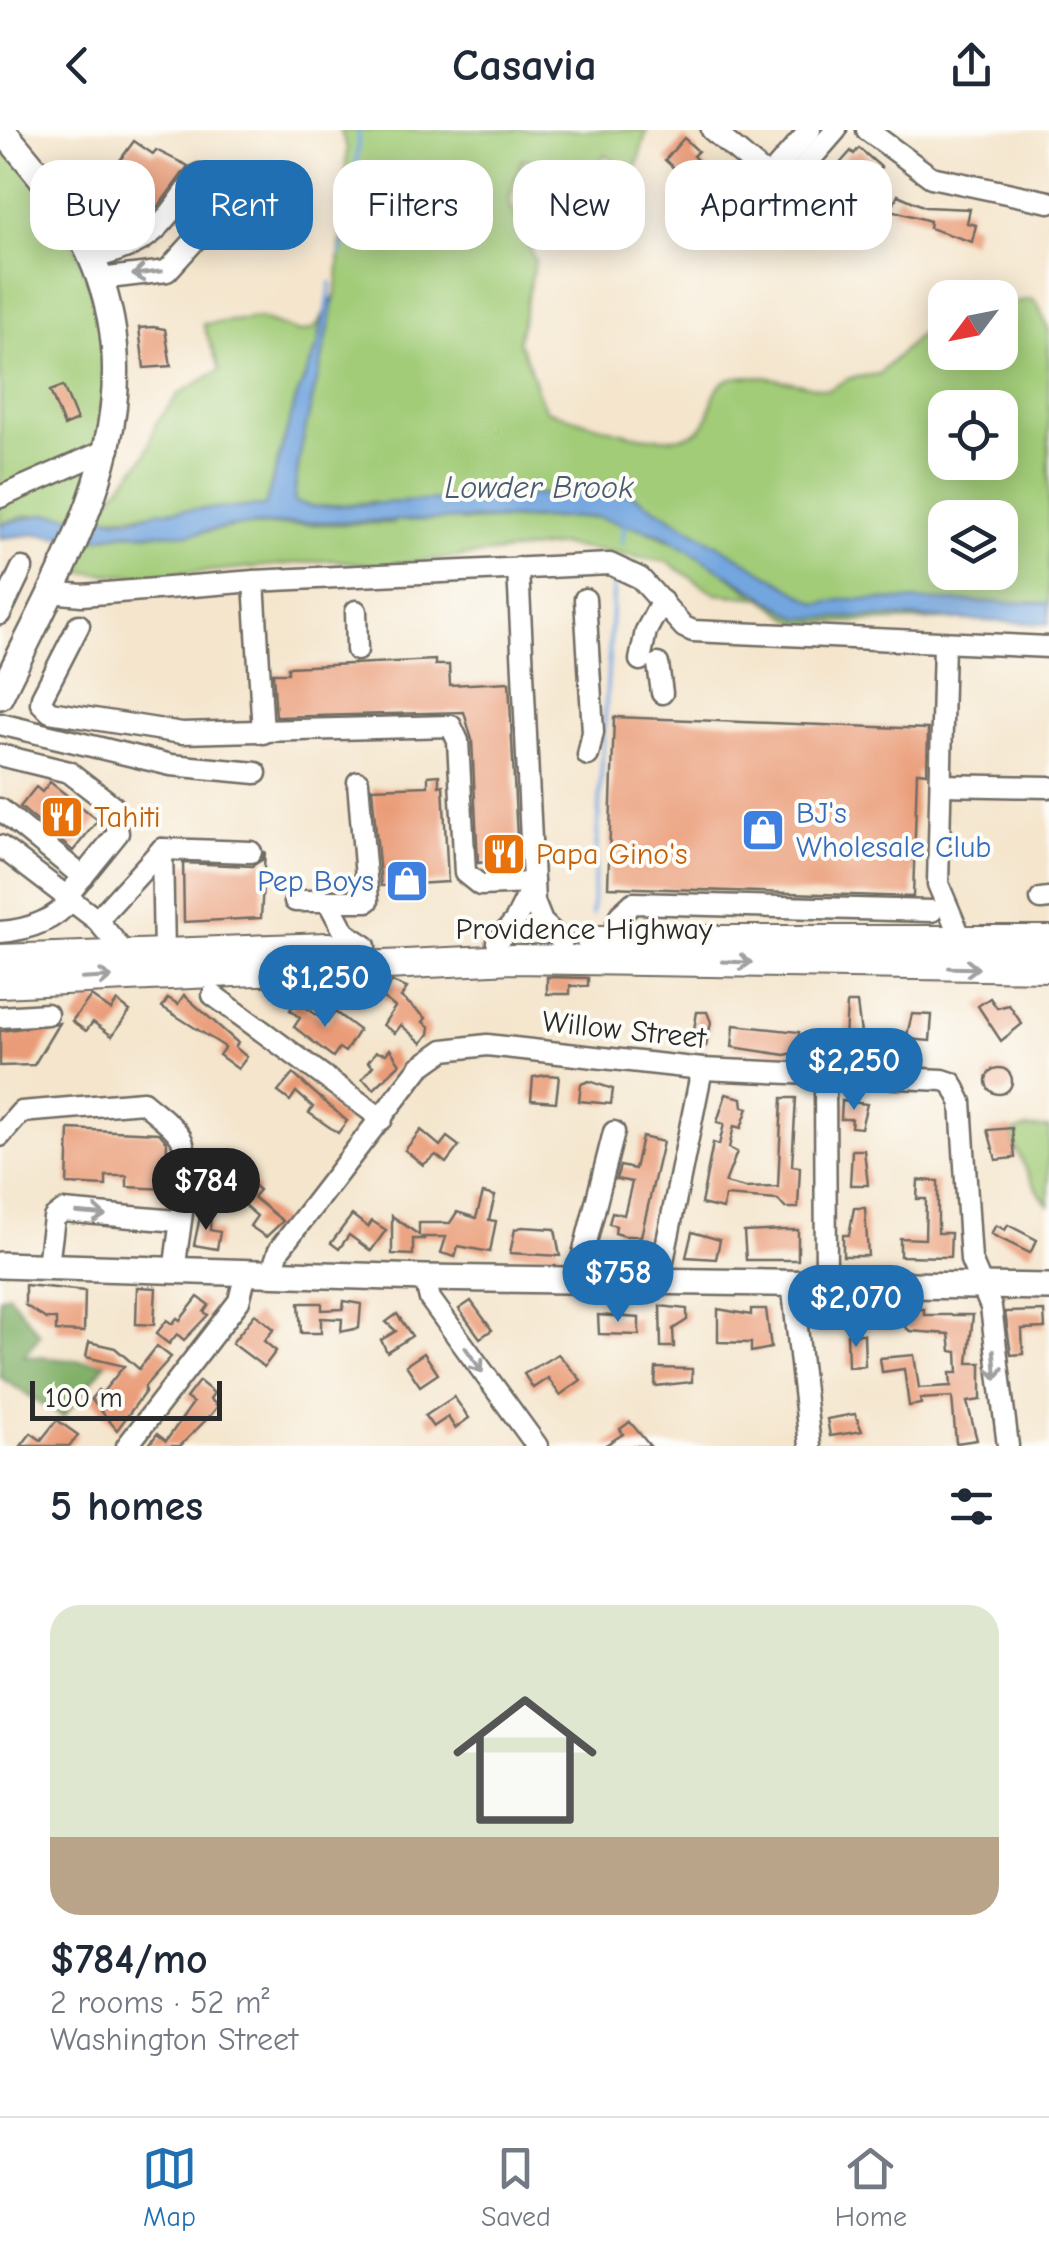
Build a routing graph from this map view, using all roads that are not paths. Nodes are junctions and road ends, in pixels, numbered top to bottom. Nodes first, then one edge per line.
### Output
1 (2, 130) edge
2 (712, 130) edge
3 (810, 130) edge
4 (836, 130) edge
5 (867, 130) edge
6 (748, 160) edge
7 (791, 160) edge
8 (803, 160) edge
9 (1049, 202) edge
10 (96, 269) junction
11 (109, 449) junction
12 (0, 497) edge
13 (22, 568) dead end
14 (518, 568) junction
15 (254, 581) junction
16 (49, 592) junction
17 (585, 600) dead end
18 (662, 600) junction
19 (3, 602) edge
20 (356, 611) dead end
21 (79, 626) dead end
22 (944, 644) junction
23 (1049, 647) edge
24 (357, 650) dead end
25 (9, 655) edge
26 (662, 693) dead end
27 (0, 696) edge
28 (0, 724) edge
29 (263, 732) junction
30 (0, 755) edge
31 (588, 756) dead end
32 (256, 773) dead end
33 (358, 782) dead end
34 (940, 785) junction
35 (1049, 788) edge
36 (0, 809) edge
37 (0, 846) edge
38 (162, 849) junction
39 (251, 852) dead end
40 (83, 877) junction
41 (533, 883) junction
42 (69, 898) junction
43 (295, 902) dead end
44 (330, 903) junction
45 (936, 903) junction
46 (97, 920) junction
47 (33, 926) junction
48 (0, 932) edge
49 (612, 940) junction
50 (1049, 940) edge
51 (562, 941) junction
52 (913, 941) junction
53 (962, 941) junction
54 (497, 942) junction
55 (364, 946) junction
56 (304, 948) junction
57 (164, 952) junction
58 (126, 955) junction
59 (40, 958) junction
60 (0, 959) edge
61 (1049, 968) edge
62 (0, 983) edge
63 (213, 995) dead end
64 (48, 1014) dead end
65 (0, 1017) edge
66 (702, 1069) junction
67 (825, 1076) junction
68 (382, 1118) junction
69 (614, 1132) dead end
70 (0, 1136) edge
71 (178, 1221) junction
72 (0, 1265) edge
73 (48, 1265) junction
74 (175, 1269) junction
75 (258, 1274) junction
76 (425, 1278) junction
77 (577, 1278) junction
78 (659, 1281) junction
79 (792, 1282) junction
80 (826, 1283) junction
81 (982, 1286) junction
82 (1049, 1287) edge
83 (127, 1446) edge
84 (537, 1446) edge
85 (810, 1446) edge
86 (1008, 1446) edge

1 - 10 main road
2 - 6 street
3 - 7 street
4 - 8 street
5 - 9 street
10 -> 10 street
10 - 11 main road
11 - 12 street
11 - 16 main road
13 - 19 street
14 - 15 street
14 - 18 street
14 - 41 street
15 - 16 street
15 - 29 street
16 - 25 main road
17 - 31 street
18 - 22 street
18 - 26 street
20 - 24 street
21 - 29 street
22 - 23 street
22 - 34 street
25 - 27 main road
28 - 32 street
29 - 41 street
30 - 40 street
33 - 44 street
34 - 35 street
34 - 45 street
36 - 40 street
37 - 42 street
38 - 39 street
38 - 46 street
38 - 57 street
40 - 42 street
41 - 51 street
41 - 54 street
42 - 46 street
42 - 47 street
43 - 44 street
44 - 55 street
44 - 56 street
45 - 49 street
45 - 52 street
45 - 53 street
46 - 58 street
47 - 48 street
47 - 59 street
49 - 51 highway, Providence Highway
49 - 52 highway, Providence Highway
50 - 53 highway, Providence Highway
51 - 54 highway, Providence Highway
52 - 53 highway, Providence Highway
54 - 55 highway, Providence Highway
55 - 56 highway, Providence Highway
56 - 57 highway, Providence Highway
57 - 58 highway, Providence Highway
58 - 59 highway, Providence Highway
59 - 60 highway, Providence Highway
62 -> 61 highway, Providence Highway
63 - 68 street
64 - 65 street
66 - 67 street, Willow Street
66 - 68 street, Willow Street
66 - 78 street
67 - 80 street
67 - 81 street, Willow Street
68 - 75 street
69 - 77 street
70 - 71 street
73 -> 71 street
71 - 74 street
72 - 73 main road
73 - 74 main road
74 - 75 main road
75 - 76 main road
75 - 83 street
76 - 77 main road
76 -> 84 street
77 - 78 main road
78 - 79 main road
79 - 80 main road
79 - 85 street
80 - 81 main road
81 - 82 main road
81 -> 86 street

